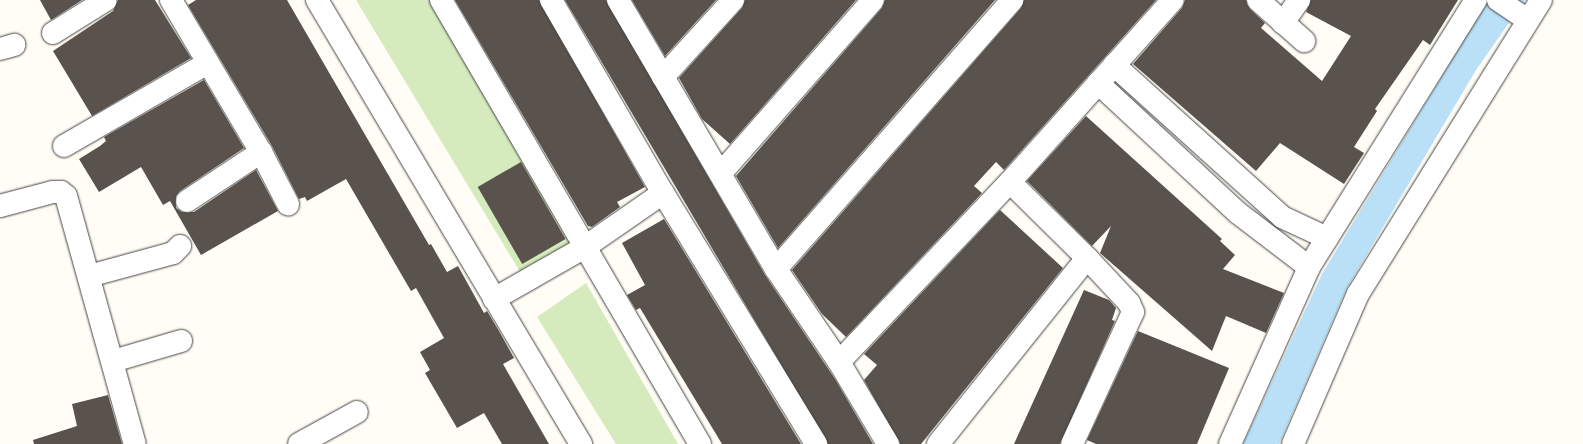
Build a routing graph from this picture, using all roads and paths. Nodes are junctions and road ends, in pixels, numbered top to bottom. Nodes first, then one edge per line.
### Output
1 (106, 0) edge
2 (171, 0) edge
3 (317, 0) edge
4 (441, 0) edge
5 (551, 0) edge
6 (618, 0) edge
7 (733, 0) edge
8 (873, 0) edge
9 (1012, 0) edge
10 (1173, 0) edge
11 (1258, 0) edge
12 (1299, 0) edge
13 (1476, 0) edge
14 (1498, 0) edge
15 (1541, 0) edge
16 (1523, 17) junction
17 (1283, 23) junction
18 (53, 33) dead end
19 (1304, 41) dead end
20 (208, 63) junction
21 (1114, 65) junction
22 (663, 77) junction
23 (1098, 83) junction
24 (64, 146) dead end
25 (261, 152) junction
26 (721, 173) junction
27 (1010, 182) junction
28 (663, 194) junction
29 (187, 201) dead end
30 (288, 204) dead end
31 (0, 206) edge
32 (1327, 238) junction
33 (180, 246) dead end
34 (584, 247) junction
35 (1086, 258) junction
36 (1309, 267) junction
37 (776, 269) junction
38 (89, 276) junction
39 (494, 299) junction
40 (181, 341) dead end
41 (113, 361) junction
42 (839, 362) junction
43 (357, 412) dead end
44 (135, 444) edge
45 (299, 444) edge
46 (581, 444) edge
47 (700, 444) edge
48 (816, 444) edge
49 (888, 444) edge
50 (938, 444) edge
51 (1072, 444) edge
52 (1230, 444) edge
53 (1293, 444) edge

1 - 18 street
2 - 20 street
3 - 39 street
4 - 34 street
5 - 28 street
6 - 22 street
7 - 22 street
8 - 26 street
9 - 37 street
10 - 21 street
11 - 17 street
12 - 17 street
13 - 32 street
14 - 16 street
15 - 16 street
16 - 53 street
17 - 19 street
20 - 24 street
20 - 25 street
21 - 23 street
21 - 32 street
22 - 26 street
23 - 27 street
23 - 36 street
25 - 29 street
25 - 30 street
26 - 37 street
27 - 35 street
27 - 42 street
28 - 34 street
28 - 48 street
31 - 38 street
32 - 36 street
33 - 38 street
34 - 39 street
34 - 47 street
35 - 50 street
35 - 51 street
36 - 52 street
37 - 42 street
38 - 41 street
39 - 46 street
40 - 41 street
41 - 44 street
42 - 49 street
43 - 45 street

